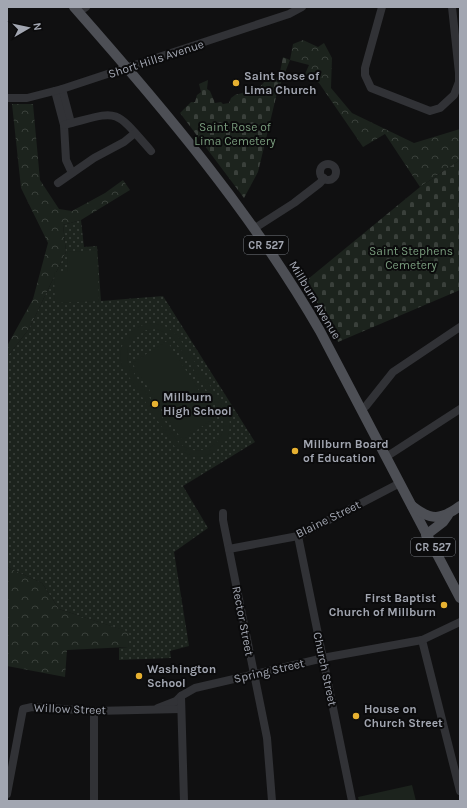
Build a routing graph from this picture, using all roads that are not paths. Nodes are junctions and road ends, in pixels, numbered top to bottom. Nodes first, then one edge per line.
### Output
1 (302, 7) edge
2 (382, 7) edge
3 (452, 7) edge
4 (80, 9) edge
5 (128, 68) junction
6 (58, 90) junction
7 (7, 98) edge
8 (68, 124) junction
9 (135, 132) junction
10 (151, 151) dead end
11 (72, 173) junction
12 (324, 178) dead end
13 (58, 183) dead end
14 (255, 228) junction
15 (460, 327) edge
16 (361, 409) junction
17 (460, 409) edge
18 (386, 457) junction
19 (400, 483) junction
20 (412, 506) junction
21 (460, 506) edge
22 (223, 513) dead end
23 (448, 514) junction
24 (426, 534) junction
25 (298, 536) junction
26 (229, 548) junction
27 (460, 598) edge
28 (460, 622) edge
29 (422, 640) junction
30 (322, 658) junction
31 (254, 675) junction
32 (181, 696) junction
33 (156, 709) junction
34 (181, 709) junction
35 (94, 711) junction
36 (460, 791) edge
37 (7, 794) edge
38 (94, 801) edge
39 (184, 801) edge
40 (272, 801) edge
41 (352, 801) edge

1 - 5 street, Short Hills Avenue
2 - 3 street
4 - 5 main road, Millburn Avenue / CR 527
5 - 6 street, Short Hills Avenue
5 - 14 main road, Millburn Avenue / CR 527
6 - 7 street, Short Hills Avenue
6 - 8 street
8 - 9 street
8 - 11 street
9 - 10 street
9 - 11 street
11 - 13 street
12 - 14 street
14 - 16 main road, Millburn Avenue / CR 527
15 - 16 street
16 - 18 main road, Millburn Avenue / CR 527
17 - 18 street
18 - 19 main road, Millburn Avenue / CR 527
19 - 20 main road, Millburn Avenue / CR 527
19 - 25 street, Blaine Street
20 - 23 main road, CR 527
20 - 24 main road, Millburn Avenue / CR 527
21 - 23 main road, CR 527
22 - 26 street, Rector Street
23 - 24 main road
24 - 27 main road, Millburn Avenue / CR 527
25 - 26 street, Blaine Street
25 - 30 street, Church Street
26 - 31 street, Rector Street
28 - 29 street, Spring Street
29 - 30 street, Spring Street
29 - 36 street
30 - 31 street, Spring Street
30 - 41 street, Church Street
31 - 32 street, Spring Street
31 - 40 street, Rector Street
32 - 33 street, Willow Street
32 - 34 street
33 - 34 street, Willow Street
33 - 35 street, Willow Street
34 - 39 street
35 - 37 street, Willow Street
35 - 38 street

